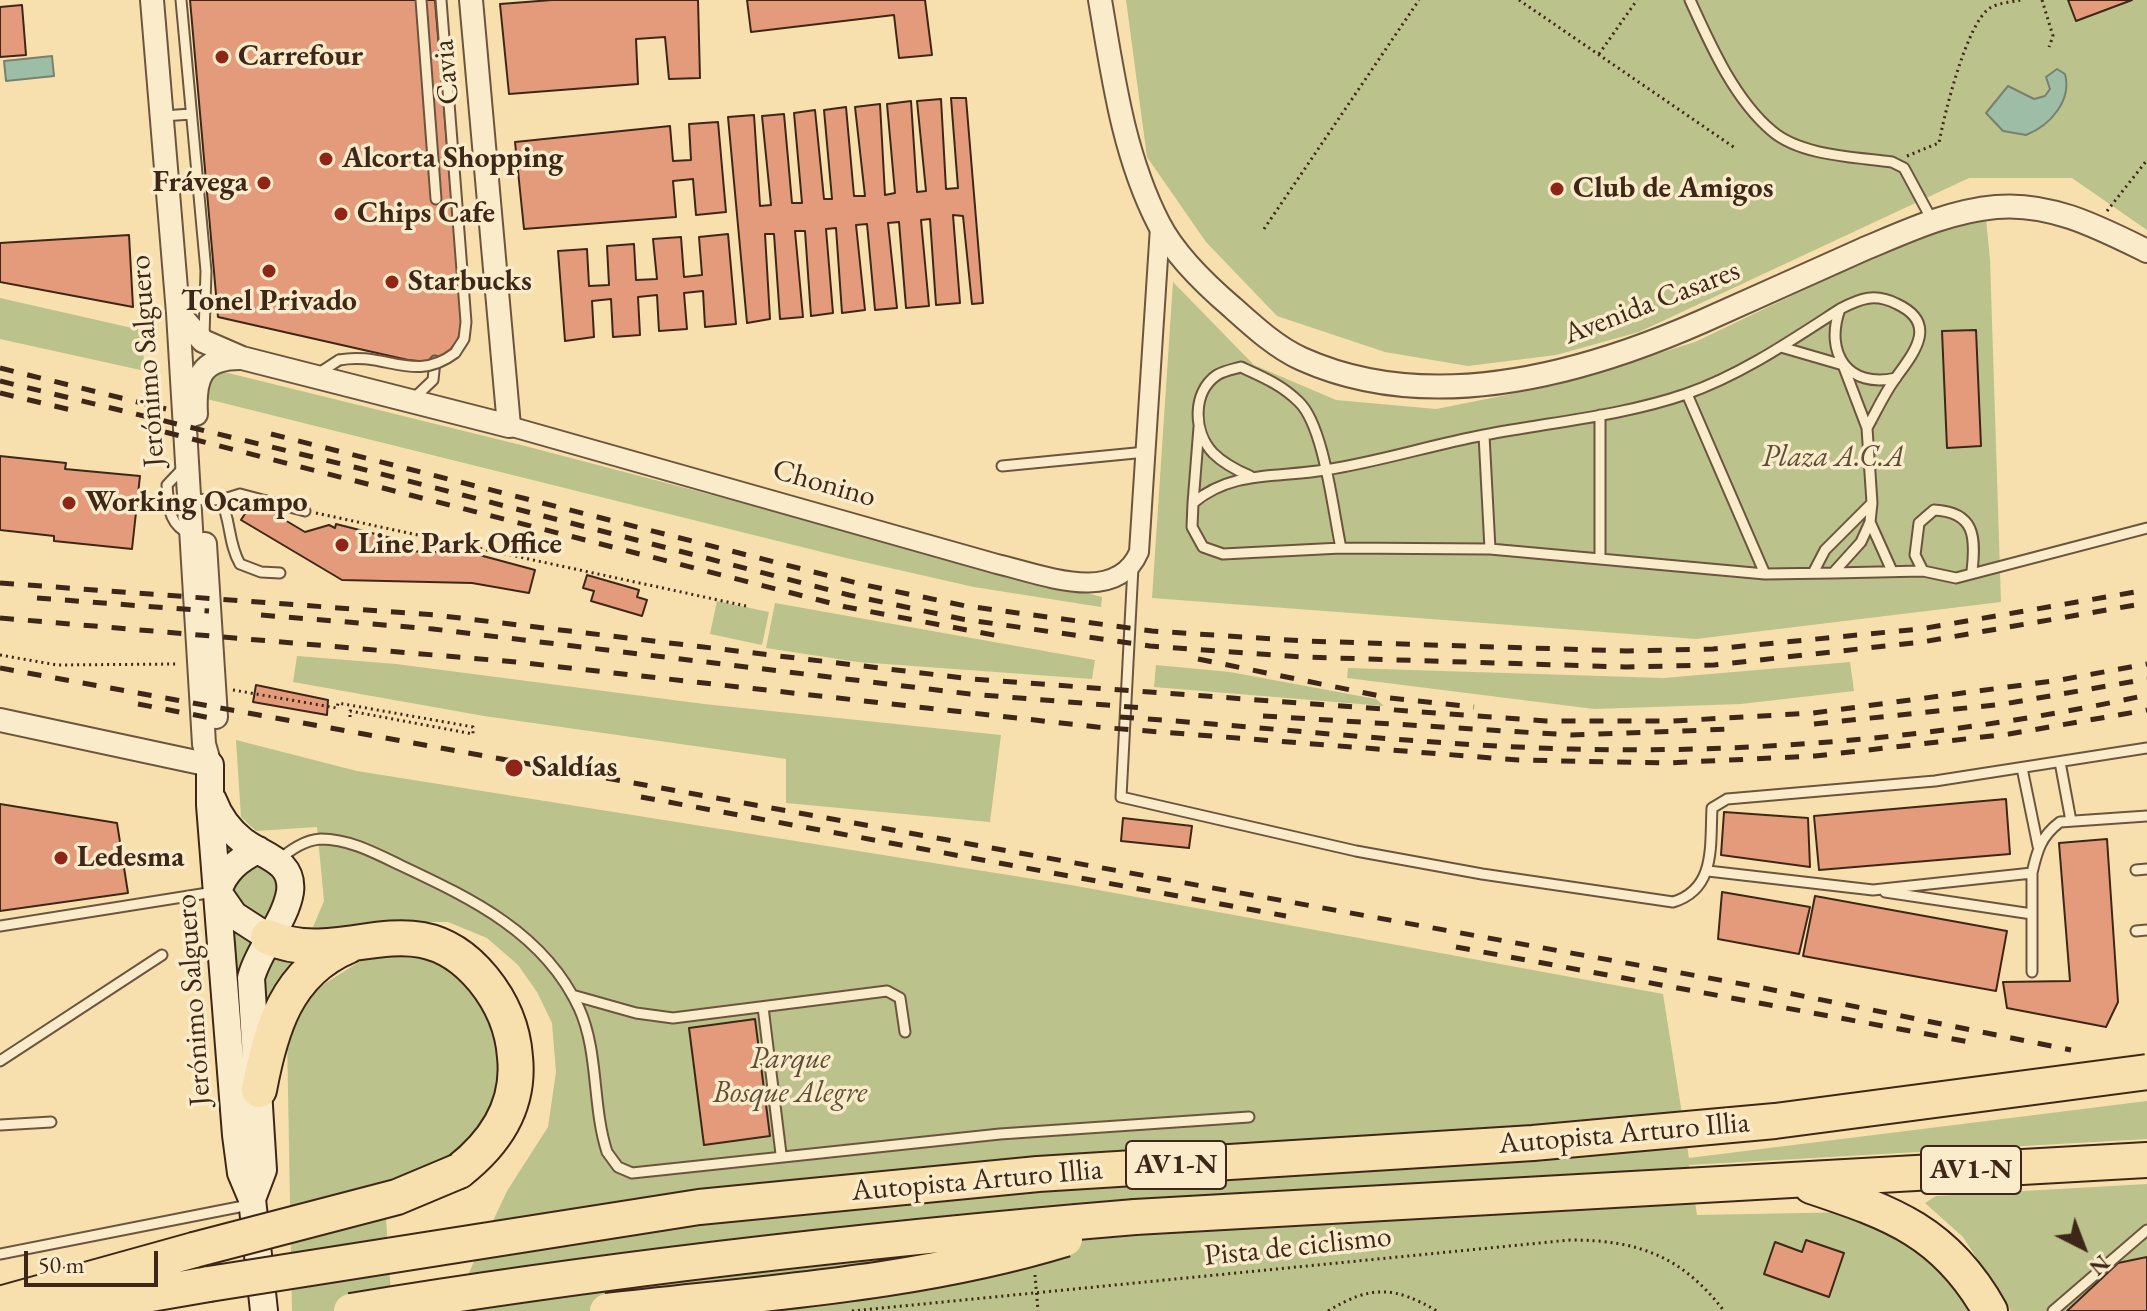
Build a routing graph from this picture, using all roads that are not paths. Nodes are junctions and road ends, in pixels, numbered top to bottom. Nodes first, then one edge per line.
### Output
1 (152, 0) edge
2 (181, 0) edge
3 (421, 0) edge
4 (441, 0) edge
5 (471, 0) edge
6 (1100, 0) edge
7 (1690, 0) edge
8 (191, 114) junction
9 (162, 116) junction
10 (436, 199) dead end
11 (1933, 220) junction
12 (1160, 227) junction
13 (2147, 251) edge
14 (1840, 309) junction
15 (178, 313) junction
16 (203, 341) junction
17 (1781, 347) junction
18 (242, 358) junction
19 (435, 361) dead end
20 (1843, 365) junction
21 (314, 377) junction
22 (1896, 378) junction
23 (1687, 394) junction
24 (409, 402) junction
25 (1600, 415) junction
26 (1199, 425) junction
27 (509, 426) junction
28 (1867, 428) junction
29 (1484, 435) junction
30 (1146, 452) junction
31 (186, 465) junction
32 (1002, 466) dead end
33 (1324, 470) junction
34 (1250, 476) junction
35 (204, 500) junction
36 (1193, 503) junction
37 (1872, 503) junction
38 (305, 511) road end
39 (1870, 522) junction
40 (2147, 528) edge
41 (191, 535) junction
42 (1341, 548) junction
43 (1490, 549) junction
44 (1600, 557) junction
45 (1133, 567) junction
46 (1892, 571) junction
47 (1923, 571) junction
48 (1972, 571) junction
49 (280, 573) dead end
50 (1813, 573) junction
51 (1833, 573) junction
52 (1765, 574) junction
53 (0, 720) edge
54 (2147, 748) edge
55 (2060, 762) junction
56 (210, 765) junction
57 (2022, 768) junction
58 (212, 795) junction
59 (2147, 816) edge
60 (2071, 821) junction
61 (2038, 846) junction
62 (268, 855) junction
63 (1708, 871) junction
64 (2032, 873) junction
65 (1873, 890) junction
66 (218, 892) junction
67 (2032, 914) junction
68 (0, 926) edge
69 (268, 937) junction
70 (359, 941) junction
71 (162, 955) dead end
72 (2032, 972) dead end
73 (572, 995) junction
74 (763, 1007) junction
75 (905, 1032) dead end
76 (0, 1061) edge
77 (2147, 1072) edge
78 (259, 1090) junction
79 (1249, 1117) dead end
80 (51, 1122) dead end
81 (0, 1125) edge
82 (781, 1154) junction
83 (2147, 1160) edge
84 (1795, 1180) junction
85 (253, 1201) junction
86 (1135, 1217) junction
87 (2147, 1230) edge
88 (0, 1254) edge
89 (0, 1304) edge
90 (52, 1311) edge
91 (264, 1311) edge
92 (351, 1311) edge
93 (607, 1311) edge
94 (1990, 1311) edge
95 (2053, 1311) edge

1 - 9 street, Jerónimo Salguero
2 - 8 lane
3 - 10 lane
4 - 21 lane, bridge
5 - 27 street, Cavia
6 - 12 street, Avenida Casares
7 - 11 lane
8 - 9 lane
8 - 16 lane
9 - 15 street, Jerónimo Salguero
11 - 12 street, Avenida Casares
11 - 13 street, Avenida Casares
12 - 30 street
14 - 17 lane
14 - 20 lane
14 - 22 lane
15 - 16 street, Chonino
15 - 31 street, Jerónimo Salguero
16 - 18 street, Chonino
17 - 20 lane
17 - 23 lane
18 - 21 street, Chonino
18 - 35 street, Jerónimo Salguero
19 - 24 lane
20 - 22 lane
20 - 28 lane
21 - 24 street, Chonino
22 - 28 lane
23 - 25 lane
23 - 52 lane
24 - 27 street, Chonino
25 - 29 lane
25 - 44 lane
26 - 33 lane
26 - 34 lane
26 - 36 lane
27 - 45 street, Chonino
28 - 37 lane
29 - 33 lane
29 - 43 lane
30 - 32 lane
30 - 45 street
31 - 35 street, Jerónimo Salguero
31 - 41 lane
33 - 34 lane
33 - 42 lane
34 - 36 lane
35 - 38 lane
35 - 41 street, Jerónimo Salguero
35 - 49 lane
35 - 56 street, Jerónimo Salguero
36 - 42 lane
37 - 39 lane
37 - 50 lane
39 - 46 lane
39 - 51 lane
40 - 48 lane
41 - 56 street, Jerónimo Salguero
42 - 43 lane
43 - 44 lane
44 - 52 lane
45 - 63 lane
46 - 47 lane
46 - 51 lane
47 - 48 lane
47 - 48 lane
50 - 51 lane
50 - 52 lane
53 - 56 street
54 - 55 lane
55 - 57 lane
55 - 60 lane
56 - 58 main road, Jerónimo Salguero
57 - 61 lane
57 - 63 lane
58 - 62 main road, Jerónimo Salguero
58 - 66 main road, Jerónimo Salguero
59 - 60 lane
60 - 61 lane
61 - 64 lane
62 - 66 main road
62 - 69 main road, Jerónimo Salguero
62 - 73 lane
63 - 65 lane
64 - 65 lane
64 - 67 lane
65 - 67 lane
66 - 68 lane
66 - 69 main road
66 - 85 main road, Jerónimo Salguero
67 - 72 lane
69 - 70 highway
69 - 78 main road, Jerónimo Salguero
70 - 78 highway
70 - 89 highway, bridge
71 - 76 lane
73 - 74 lane
73 - 82 lane
74 - 75 lane
74 - 82 lane
77 - 90 highway, Autopista Arturo Illia / AV1-N, bridge
78 - 85 main road, Jerónimo Salguero
79 - 82 lane
80 - 81 lane
83 - 84 highway, Autopista Arturo Illia / AV1-N
84 - 86 highway, Autopista Arturo Illia / AV1-N
84 - 94 highway
85 - 88 lane
85 - 91 main road, Jerónimo Salguero
86 - 92 highway, Autopista Arturo Illia / AV1-N, bridge
86 - 93 highway, bridge
87 - 95 lane

